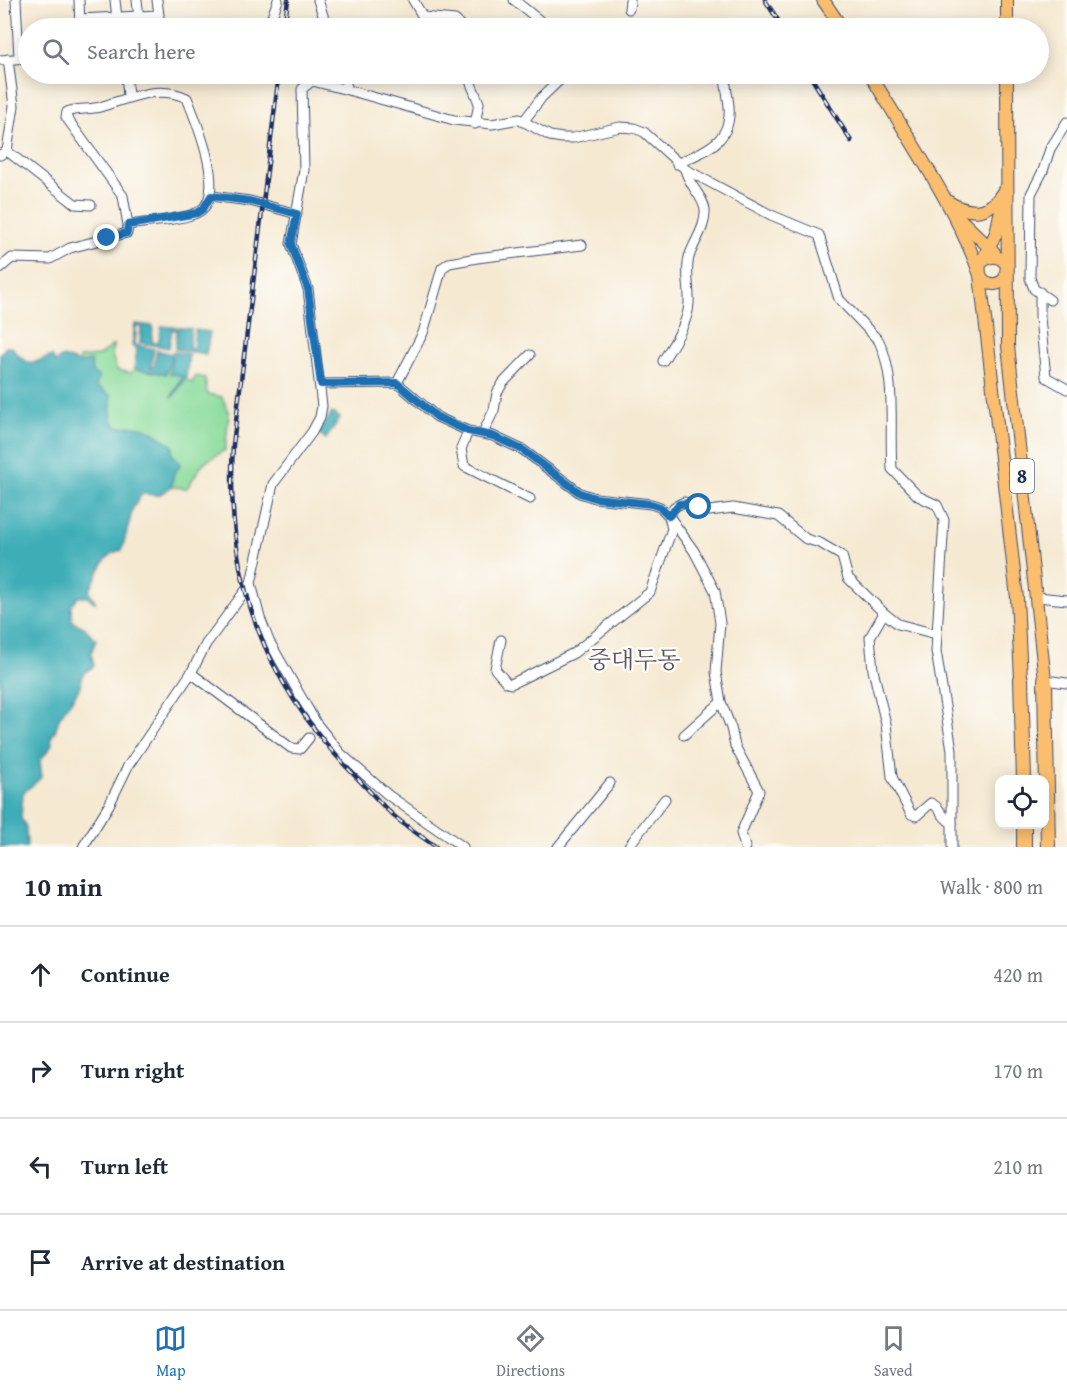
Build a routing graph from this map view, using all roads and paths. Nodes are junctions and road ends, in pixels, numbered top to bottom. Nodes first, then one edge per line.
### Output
1 (15, 0) edge
2 (79, 0) edge
3 (115, 0) edge
4 (138, 0) edge
5 (157, 0) edge
6 (278, 0) edge
7 (318, 0) edge
8 (413, 0) edge
9 (514, 0) edge
10 (823, 0) edge
11 (1007, 0) edge
12 (139, 16) junction
13 (80, 18) edge
14 (117, 18) joint
15 (272, 18) edge
16 (324, 18) edge
17 (434, 18) edge
18 (536, 18) edge
19 (835, 18) edge
20 (1007, 18) edge
21 (18, 19) edge
22 (4, 59) edge
23 (127, 84) edge
24 (308, 84) edge
25 (324, 84) edge
26 (346, 84) edge
27 (471, 84) edge
28 (556, 84) edge
29 (726, 84) edge
30 (876, 84) edge
31 (1007, 84) edge
32 (348, 90) junction
33 (128, 96) junction
34 (524, 122) junction
35 (1067, 122) edge
36 (475, 124) junction
37 (4, 153) edge
38 (681, 167) junction
39 (1007, 184) junction
40 (211, 196) junction
41 (946, 204) junction
42 (92, 205) dead end
43 (297, 214) junction
44 (128, 225) junction
45 (582, 245) dead end
46 (990, 249) junction
47 (1001, 258) junction
48 (983, 261) junction
49 (0, 268) edge
50 (1008, 271) junction
51 (980, 275) junction
52 (1040, 292) junction
53 (1050, 300) dead end
54 (530, 355) dead end
55 (663, 362) dead end
56 (397, 383) junction
57 (321, 384) junction
58 (1067, 389) edge
59 (468, 431) junction
60 (483, 434) junction
61 (530, 500) dead end
62 (669, 516) junction
63 (251, 583) junction
64 (1037, 597) junction
65 (1067, 600) edge
66 (884, 613) junction
67 (936, 634) junction
68 (501, 640) dead end
69 (191, 674) junction
70 (1021, 679) joint
71 (1045, 680) junction
72 (1067, 683) edge
73 (721, 702) junction
74 (684, 735) dead end
75 (309, 738) dead end
76 (1024, 775) edge
77 (609, 783) dead end
78 (665, 799) dead end
79 (952, 823) junction
80 (1024, 829) edge
81 (83, 847) edge
82 (463, 847) edge
83 (558, 847) edge
84 (628, 847) edge
85 (745, 847) edge
86 (952, 847) edge
87 (1024, 847) edge
88 (1048, 847) edge

1 - 21 street
2 - 13 street
3 - 14 street
4 - 12 street
5 - 12 street
6 - 15 street
7 - 16 street
8 - 17 street
9 - 18 street
10 - 19 main road
11 - 20 main road
12 - 14 street
22 - 37 street
23 - 33 street
24 - 43 street
25 - 32 street
26 - 32 street
27 - 36 street
28 - 34 street
29 - 38 street
30 - 41 main road
31 - 39 main road, 8
32 - 36 street
33 - 40 street
33 - 44 street
34 - 36 street
34 - 38 street
35 - 52 street
37 - 42 street
38 - 55 street
38 - 67 street
39 - 41 main road
39 - 46 main road, 8
39 - 50 main road, 8
40 - 43 street
40 - 44 street
41 - 46 main road
41 - 51 main road
43 - 57 street
44 - 49 street
45 - 56 street
46 - 47 main road
46 - 48 main road, 8
47 - 48 main road
47 - 50 main road
48 - 51 main road
50 - 51 main road
50 - 64 main road, 8
51 - 70 main road, 8
52 - 53 street
52 - 58 street
54 - 60 street
56 - 57 street
56 - 59 street
57 - 63 street
59 - 60 street
59 - 61 street
60 - 62 street
62 - 66 street
62 - 68 street
62 - 73 street
63 - 69 street
63 - 82 street
64 - 65 street
64 - 71 main road, 8
66 - 67 street
66 - 79 street
67 - 79 street
69 - 75 street
69 - 81 street
70 - 76 highway, 8
71 - 72 street
71 - 88 highway, 8
73 - 74 street
73 - 85 street
77 - 83 street
78 - 84 street
79 - 86 street
80 - 87 highway

